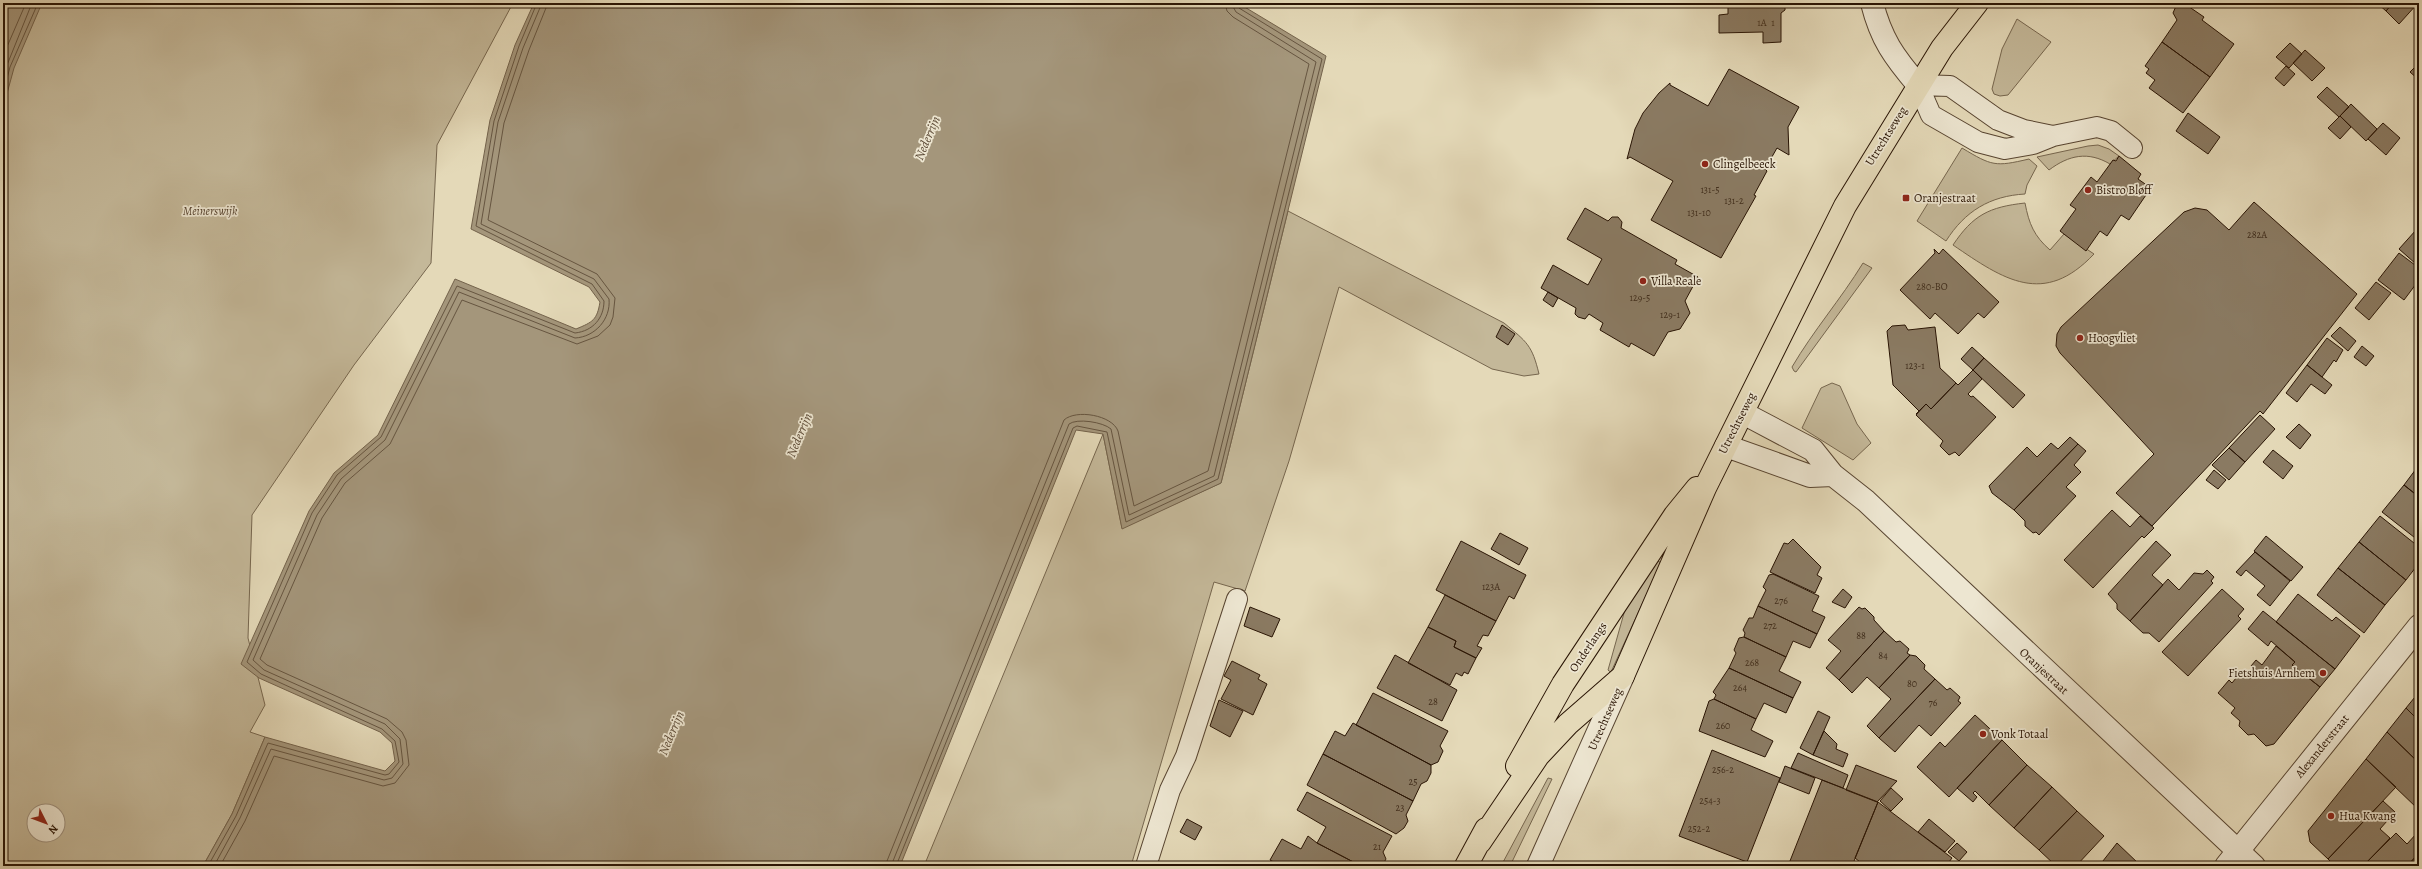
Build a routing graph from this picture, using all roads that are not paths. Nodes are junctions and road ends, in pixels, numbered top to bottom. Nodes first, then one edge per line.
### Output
1 (1872, 3) edge
2 (1977, 3) edge
3 (1918, 85) junction
4 (2053, 136) junction
5 (2132, 148) dead end
6 (1743, 413) junction
7 (1721, 455) junction
8 (1833, 476) junction
9 (1237, 599) dead end
10 (2419, 626) edge
11 (1623, 676) junction
12 (1480, 842) junction
13 (2232, 858) edge
14 (1146, 866) edge
15 (1466, 866) edge
16 (1538, 866) edge
17 (2254, 866) edge

1 - 3 street
2 - 3 main road, Utrechtseweg
3 - 4 lane
3 - 4 lane
3 - 6 main road, Utrechtseweg
4 - 5 lane
6 - 7 main road, Utrechtseweg
6 - 8 street, Oranjestraat
7 - 8 street
7 - 11 main road, Utrechtseweg
7 - 12 main road, Onderlangs
8 - 13 street, Oranjestraat
9 - 14 lane
10 - 13 street, Alexanderstraat
11 - 12 main road, Onderlangs
11 - 16 street, Utrechtseweg
12 - 15 main road, Onderlangs
13 - 17 street, Oranjestraat

